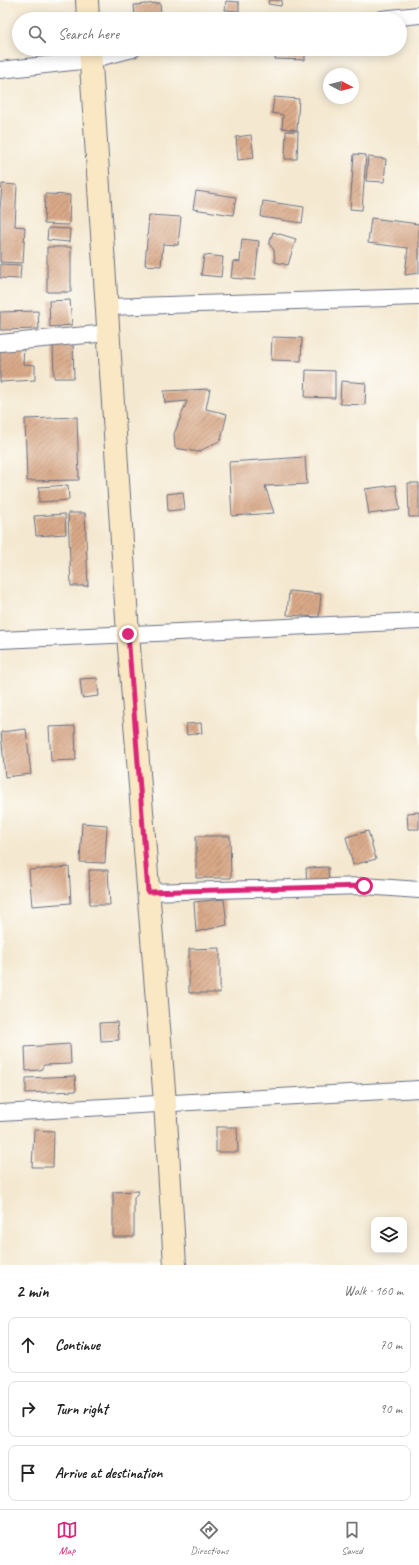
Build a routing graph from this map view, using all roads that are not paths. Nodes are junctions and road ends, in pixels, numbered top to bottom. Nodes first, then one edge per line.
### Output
1 (86, 0) edge
2 (87, 12) edge
3 (419, 15) edge
4 (407, 16) edge
5 (84, 56) edge
6 (90, 56) edge
7 (0, 70) edge
8 (419, 297) edge
9 (106, 308) junction
10 (108, 333) junction
11 (0, 343) edge
12 (419, 621) edge
13 (128, 634) junction
14 (0, 640) edge
15 (419, 890) edge
16 (148, 892) junction
17 (419, 1089) edge
18 (165, 1103) junction
19 (0, 1113) edge
20 (175, 1265) edge

1 - 2 main road
3 - 4 street
5 - 7 street
6 - 9 main road
8 - 9 street
9 - 10 main road
10 - 11 street
10 - 13 main road
12 - 13 street
13 - 14 street
13 - 16 main road
15 - 16 street
16 - 18 main road
17 - 18 street
18 - 19 street
18 - 20 main road

